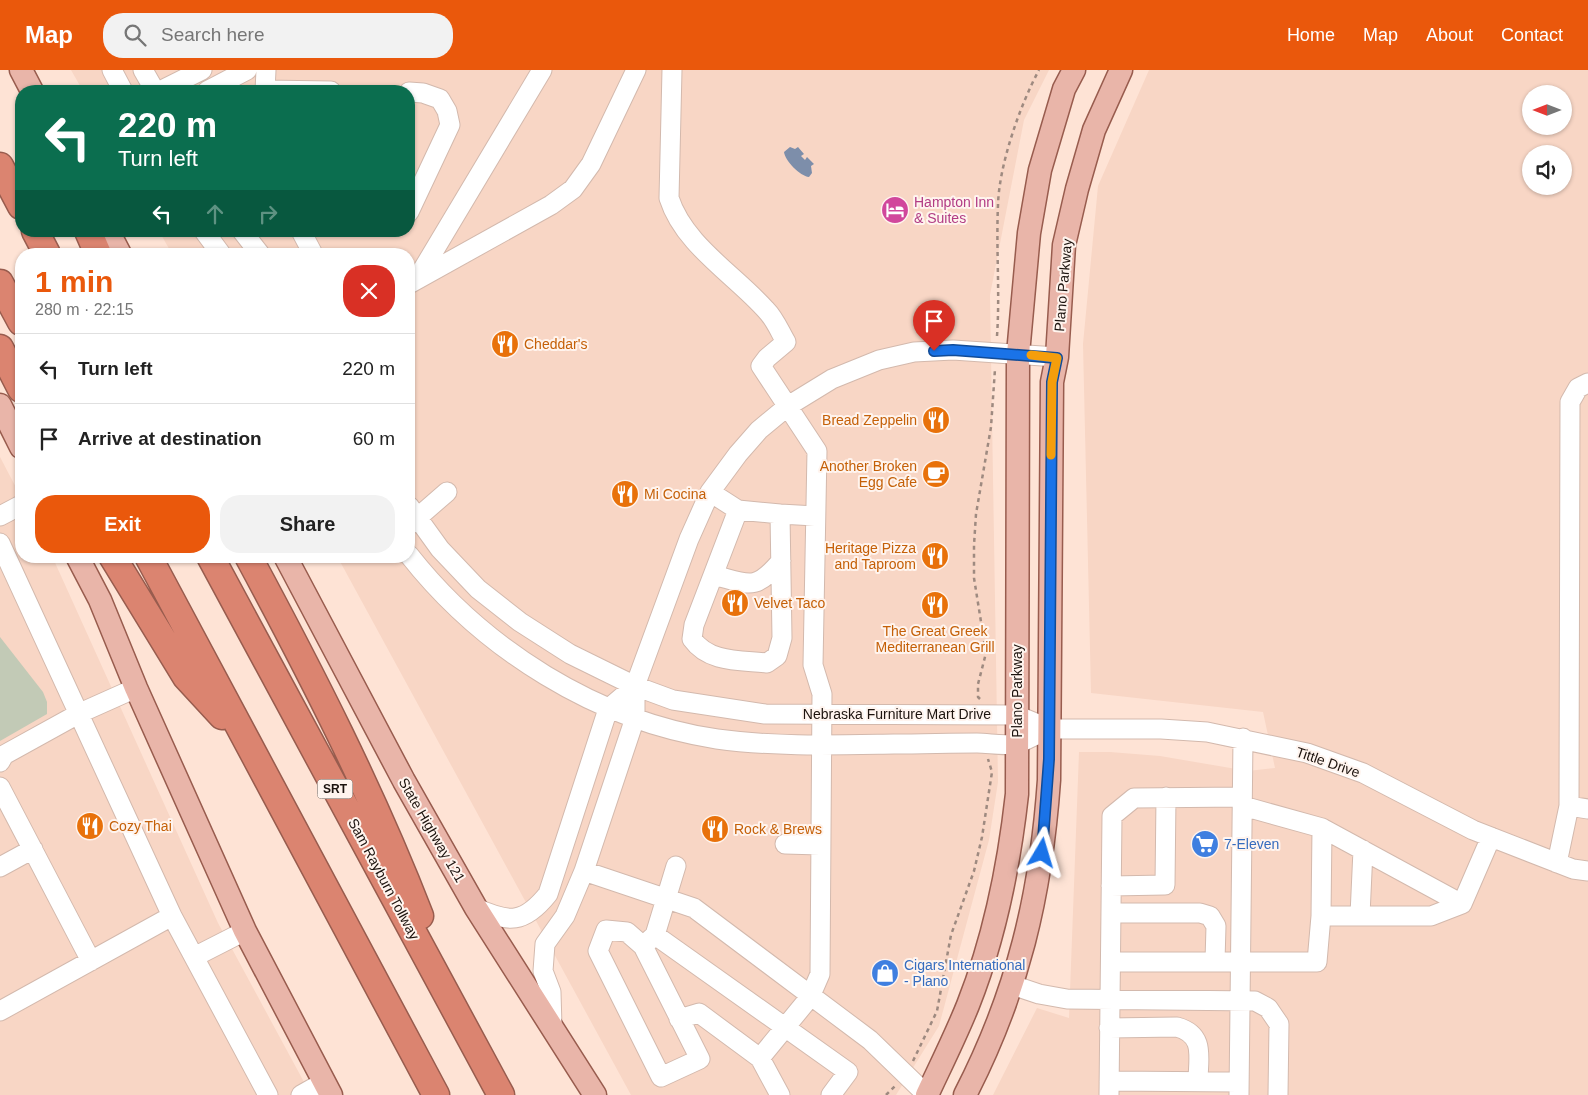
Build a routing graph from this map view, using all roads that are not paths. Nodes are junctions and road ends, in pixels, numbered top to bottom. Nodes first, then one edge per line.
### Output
1 (21, 70) edge
2 (112, 70) edge
3 (143, 70) edge
4 (202, 70) edge
5 (247, 70) edge
6 (266, 70) edge
7 (542, 70) edge
8 (636, 70) edge
9 (672, 70) edge
10 (1074, 70) edge
11 (1121, 70) edge
12 (29, 85) edge
13 (120, 85) edge
14 (152, 85) edge
15 (172, 85) edge
16 (218, 85) edge
17 (265, 85) edge
18 (415, 92) edge
19 (0, 166) edge
20 (15, 195) edge
21 (415, 199) edge
22 (208, 237) edge
23 (247, 237) edge
24 (304, 237) edge
25 (217, 248) edge
26 (255, 248) edge
27 (311, 248) edge
28 (415, 276) edge
29 (415, 279) edge
30 (0, 283) edge
31 (15, 311) edge
32 (0, 348) edge
33 (1007, 354) junction
34 (1057, 358) junction
35 (15, 377) edge
36 (1588, 383) edge
37 (0, 405) edge
38 (788, 406) junction
39 (15, 435) edge
40 (446, 492) dead end
41 (710, 492) junction
42 (15, 508) edge
43 (738, 510) junction
44 (415, 514) edge
45 (780, 514) junction
46 (0, 516) edge
47 (815, 516) junction
48 (415, 521) edge
49 (0, 543) edge
50 (781, 561) junction
51 (81, 563) edge
52 (116, 563) edge
53 (152, 563) edge
54 (214, 563) edge
55 (252, 563) edge
56 (289, 563) edge
57 (415, 563) edge
58 (713, 575) junction
59 (781, 619) junction
60 (814, 619) junction
61 (634, 686) junction
62 (136, 688) junction
63 (608, 709) junction
64 (80, 713) junction
65 (821, 713) junction
66 (1016, 715) junction
67 (634, 718) junction
68 (1050, 729) junction
69 (1243, 738) junction
70 (248, 744) junction
71 (1017, 744) junction
72 (821, 745) junction
73 (0, 762) edge
74 (0, 787) edge
75 (1166, 797) junction
76 (1243, 802) junction
77 (1569, 806) junction
78 (1588, 809) edge
79 (1322, 828) junction
80 (1491, 837) junction
81 (785, 844) dead end
82 (820, 845) junction
83 (33, 849) junction
84 (1363, 850) junction
85 (1557, 863) junction
86 (676, 866) dead end
87 (0, 867) edge
88 (584, 871) junction
89 (1588, 871) edge
90 (1112, 886) junction
91 (666, 898) junction
92 (1462, 904) junction
93 (476, 908) junction
94 (1111, 913) junction
95 (1360, 915) junction
96 (172, 916) junction
97 (1321, 916) junction
98 (245, 931) junction
99 (649, 940) junction
100 (194, 957) junction
101 (91, 961) junction
102 (1215, 961) junction
103 (1241, 961) junction
104 (1111, 962) junction
105 (1012, 985) junction
106 (810, 997) junction
107 (1110, 1000) junction
108 (1240, 1000) junction
109 (0, 1011) edge
110 (680, 1019) junction
111 (461, 1021) junction
112 (552, 1026) junction
113 (784, 1026) junction
114 (1110, 1028) junction
115 (760, 1058) junction
116 (1198, 1082) junction
117 (1109, 1088) edge
118 (328, 1089) edge
119 (1239, 1089) edge
120 (268, 1095) edge
121 (301, 1095) edge
122 (436, 1095) edge
123 (501, 1095) edge
124 (595, 1095) edge
125 (780, 1095) edge
126 (831, 1095) edge
127 (927, 1095) edge
128 (965, 1095) edge
129 (1278, 1095) edge

1 - 12 main road
2 - 13 street
3 - 14 street
4 - 15 street
5 - 16 street
6 - 17 street
7 - 28 street
8 - 29 street
9 - 38 street
10 - 33 main road, Plano Parkway
11 - 34 main road, Plano Parkway
18 - 21 street
19 - 20 highway
22 - 25 street
23 - 26 street
24 - 27 street
30 - 31 highway
32 - 35 highway
33 - 34 street
33 - 38 street
33 - 66 main road, Plano Parkway
34 - 68 main road, Plano Parkway
36 - 77 street
37 - 39 main road
38 - 41 street
38 - 47 street
40 - 44 street
41 - 43 street
41 - 61 street
42 - 46 street
43 - 45 street
43 - 58 street
45 - 47 street
45 - 50 street
47 - 60 street
48 - 61 street, Nebraska Furniture Mart Drive
49 - 64 street
50 - 58 street
50 - 59 street
51 - 62 main road
52 - 70 highway
53 - 70 highway
54 - 111 highway, Sam Rayburn Tollway / SRT
55 - 111 highway
56 - 93 main road, State Highway 121
57 - 63 street
58 - 59 street
59 - 60 street
60 - 65 street
61 - 63 street
61 - 65 street, Nebraska Furniture Mart Drive
61 - 67 street
62 - 64 street
62 - 98 main road
63 - 67 street
63 - 93 street
64 - 73 street
64 - 96 street
65 - 66 street, Nebraska Furniture Mart Drive
65 - 72 street
66 - 68 street, Nebraska Furniture Mart Drive
66 - 71 main road, Plano Parkway
67 - 72 street
67 - 88 street
68 - 69 street, Tittle Drive
68 - 71 street
68 - 105 main road, Plano Parkway
69 - 76 street
69 - 80 street, Tittle Drive
70 - 122 highway
71 - 72 street
71 - 127 main road, Plano Parkway
72 - 82 street
74 - 83 street
75 - 76 street
75 - 90 street
75 - 90 street
76 - 79 street
76 - 103 street
77 - 78 street
77 - 85 street
79 - 84 street
79 - 97 street
80 - 85 street, Tittle Drive
80 - 92 street
81 - 82 street
82 - 106 street
83 - 87 street
83 - 101 street
84 - 92 street
84 - 95 street
85 - 89 street, Tittle Drive
86 - 91 street
88 - 91 street
88 - 112 street
90 - 94 street
91 - 99 street
91 - 106 street
92 - 95 street
93 - 112 main road, State Highway 121
94 - 102 street
94 - 104 street
95 - 97 street
96 - 100 street
96 - 101 street
97 - 103 street
98 - 100 street
98 - 118 main road
99 - 110 street
99 - 110 street
99 - 113 street
100 - 120 street
101 - 109 street
102 - 103 street
102 - 104 street
103 - 108 street
104 - 107 street
105 - 107 street
105 - 128 main road, Plano Parkway
106 - 113 street
106 - 127 street
107 - 108 street
107 - 114 street
108 - 119 street
108 - 129 street
110 - 115 street
111 - 123 highway, Sam Rayburn Tollway / SRT
112 - 124 main road, State Highway 121
113 - 115 street
113 - 126 street
114 - 116 street
114 - 117 street
115 - 125 street
116 - 117 street
116 - 119 street
118 - 121 street

